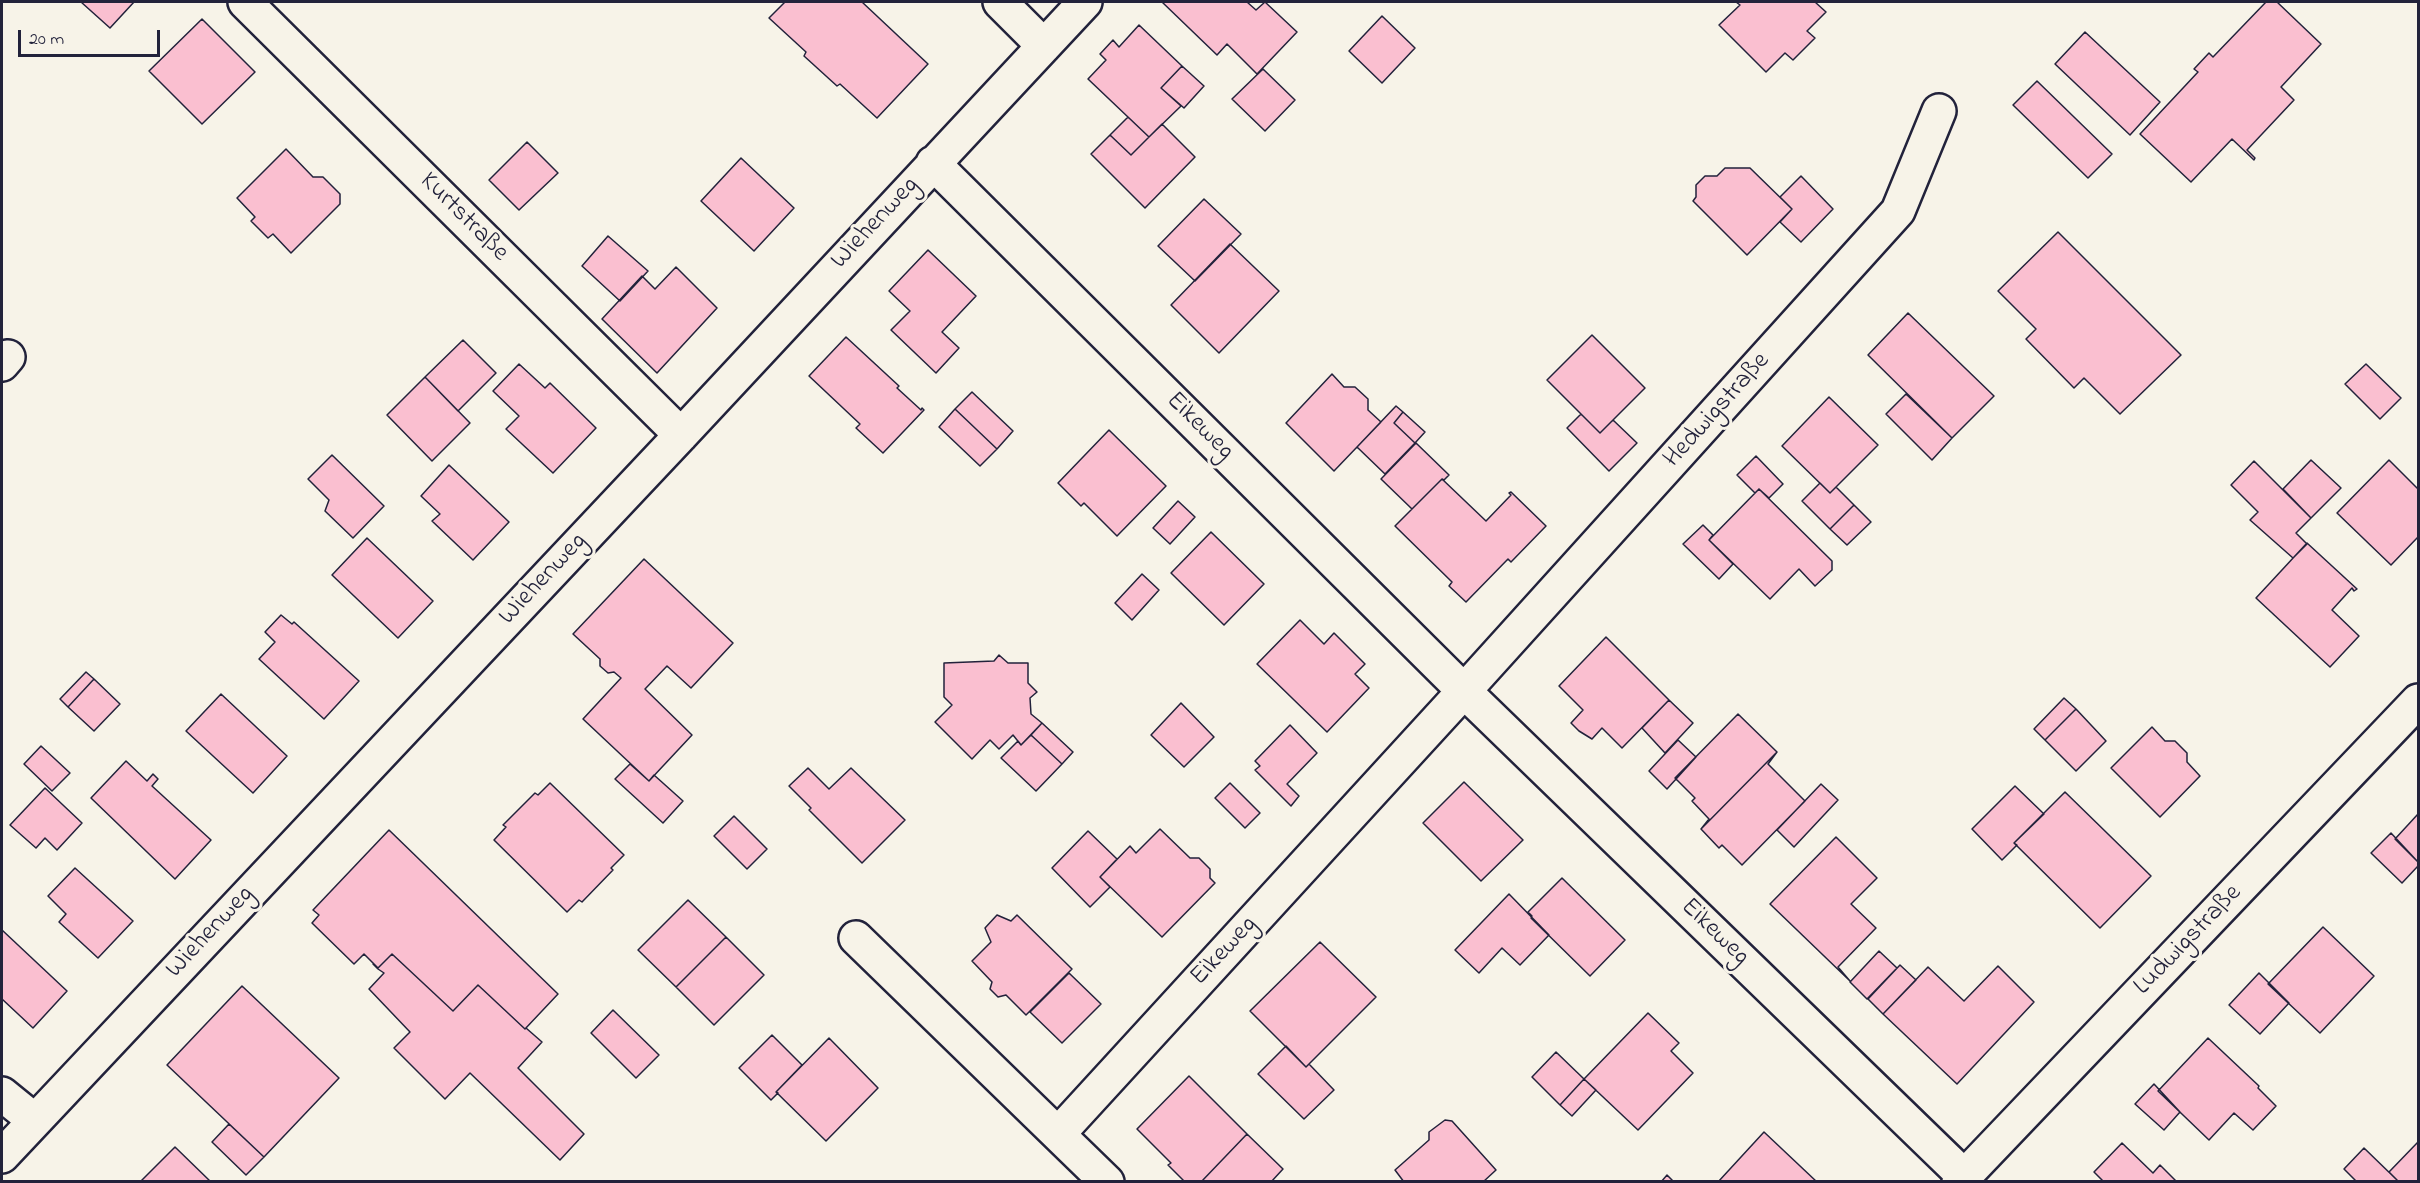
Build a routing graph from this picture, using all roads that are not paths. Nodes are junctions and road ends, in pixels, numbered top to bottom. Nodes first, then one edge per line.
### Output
1 (245, 2) edge
2 (1000, 2) edge
3 (1085, 2) edge
4 (1044, 46) junction
5 (1939, 111) dead end
6 (933, 163) junction
7 (681, 435) junction
8 (1464, 690) junction
9 (2418, 701) edge
10 (856, 938) dead end
11 (2, 1094) edge
12 (34, 1120) junction
13 (1059, 1133) junction
14 (2, 1156) edge
15 (1962, 1179) edge
16 (1107, 1182) edge

1 - 7 street, Kurtstraße
2 - 4 street
3 - 4 street, Wiehenweg
4 - 6 street, Wiehenweg
5 - 8 street, Hedwigstraße
6 - 7 street, Wiehenweg
6 - 8 street, Eikeweg
7 - 12 street, Wiehenweg
8 - 13 street, Eikeweg
8 - 15 street, Eikeweg
9 - 15 street, Ludwigstraße
10 - 13 street
11 - 12 street
12 - 14 street, Wiehenweg
13 - 16 street

